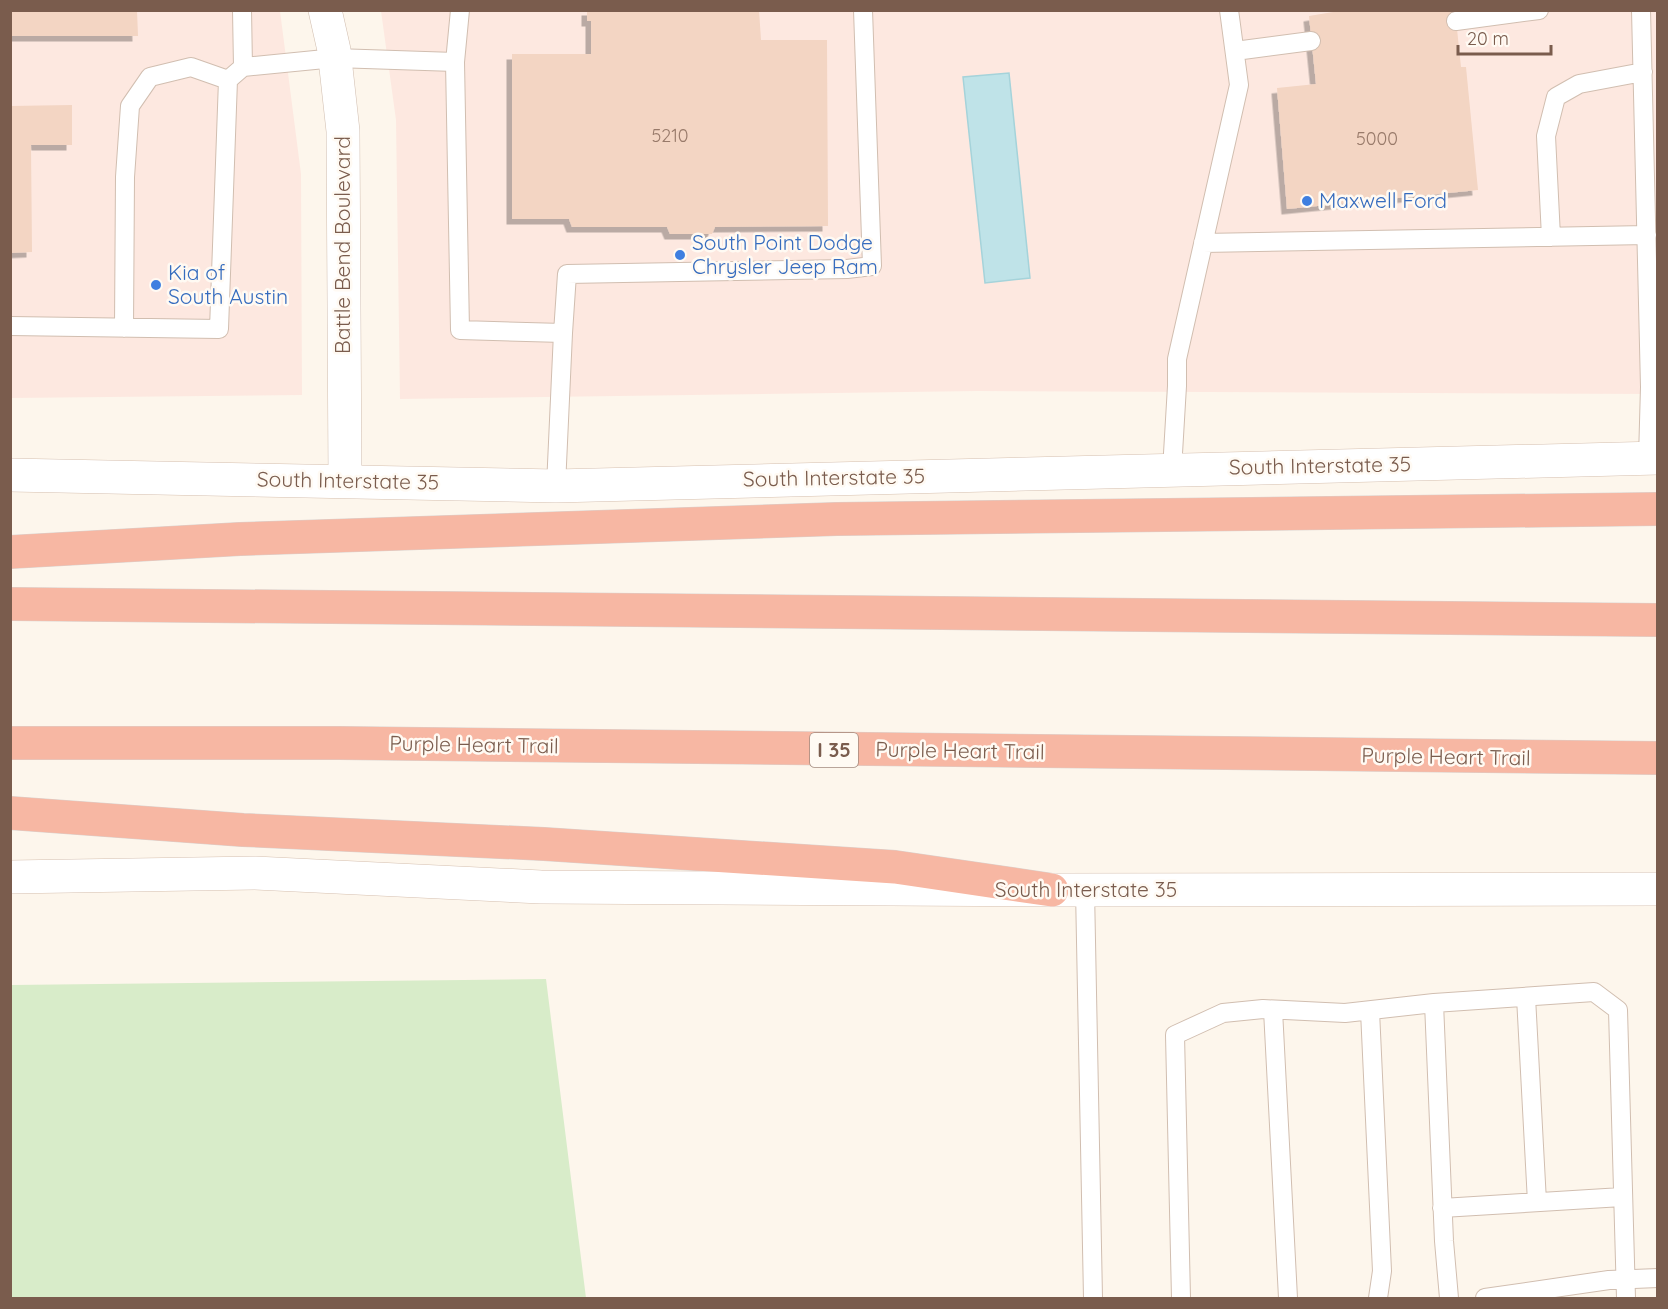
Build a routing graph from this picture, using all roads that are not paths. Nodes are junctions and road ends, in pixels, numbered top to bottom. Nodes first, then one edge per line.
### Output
1 (242, 10) edge
2 (324, 10) edge
3 (460, 10) edge
4 (863, 10) edge
5 (1229, 10) edge
6 (1539, 10) edge
7 (1641, 10) edge
8 (1456, 21) dead end
9 (1311, 42) dead end
10 (1235, 51) junction
11 (334, 58) junction
12 (454, 62) junction
13 (243, 67) junction
14 (1643, 72) junction
15 (228, 80) junction
16 (1647, 235) junction
17 (1551, 237) junction
18 (1203, 243) junction
19 (10, 326) edge
20 (124, 328) junction
21 (1653, 332) edge
22 (563, 333) junction
23 (1653, 458) edge
24 (1172, 470) junction
25 (10, 476) edge
26 (345, 481) junction
27 (556, 486) junction
28 (1658, 509) edge
29 (10, 552) edge
30 (10, 604) edge
31 (1658, 620) edge
32 (10, 743) edge
33 (1658, 758) edge
34 (10, 813) edge
35 (10, 877) edge
36 (1658, 889) edge
37 (1052, 890) junction
38 (1085, 890) junction
39 (1526, 997) junction
40 (1434, 1003) junction
41 (1273, 1010) junction
42 (1370, 1011) junction
43 (1622, 1197) junction
44 (1536, 1202) junction
45 (1442, 1208) junction
46 (1658, 1278) edge
47 (1624, 1280) junction
48 (1542, 1294) edge
49 (1093, 1299) edge
50 (1181, 1299) edge
51 (1288, 1299) edge
52 (1378, 1299) edge
53 (1449, 1299) edge
54 (1485, 1299) edge
55 (1626, 1299) edge

1 - 13 lane
2 - 11 main road, Battle Bend Boulevard
3 - 12 lane
4 - 22 lane
5 - 10 lane
6 - 8 lane
7 - 14 lane
9 - 10 lane
10 - 18 lane
11 - 12 lane
11 - 13 lane
11 - 26 main road, Battle Bend Boulevard
12 - 22 lane
13 - 15 lane
14 - 16 lane
14 - 17 lane
15 - 20 lane
15 - 20 lane
16 - 17 lane
16 - 21 lane
17 - 18 lane
18 - 24 lane
19 - 20 lane
21 - 23 lane
22 - 27 lane
23 - 24 main road, South Interstate 35
24 - 27 main road, South Interstate 35
25 - 26 main road, South Interstate 35
26 - 27 main road, South Interstate 35
28 - 29 highway
30 - 31 highway
32 - 33 highway, Purple Heart Trail / I 35
34 - 37 highway
35 - 37 main road, South Interstate 35
36 - 38 main road, South Interstate 35
37 - 38 main road, South Interstate 35
38 - 49 lane
39 - 40 lane
39 - 43 lane
39 - 44 lane
40 - 42 lane
40 - 45 lane
41 - 42 lane
41 - 50 lane
41 - 51 lane
42 - 52 lane
43 - 44 lane
43 - 47 lane
44 - 45 lane
45 - 53 lane
46 - 47 lane
47 - 48 lane
47 - 55 lane
48 - 54 lane

